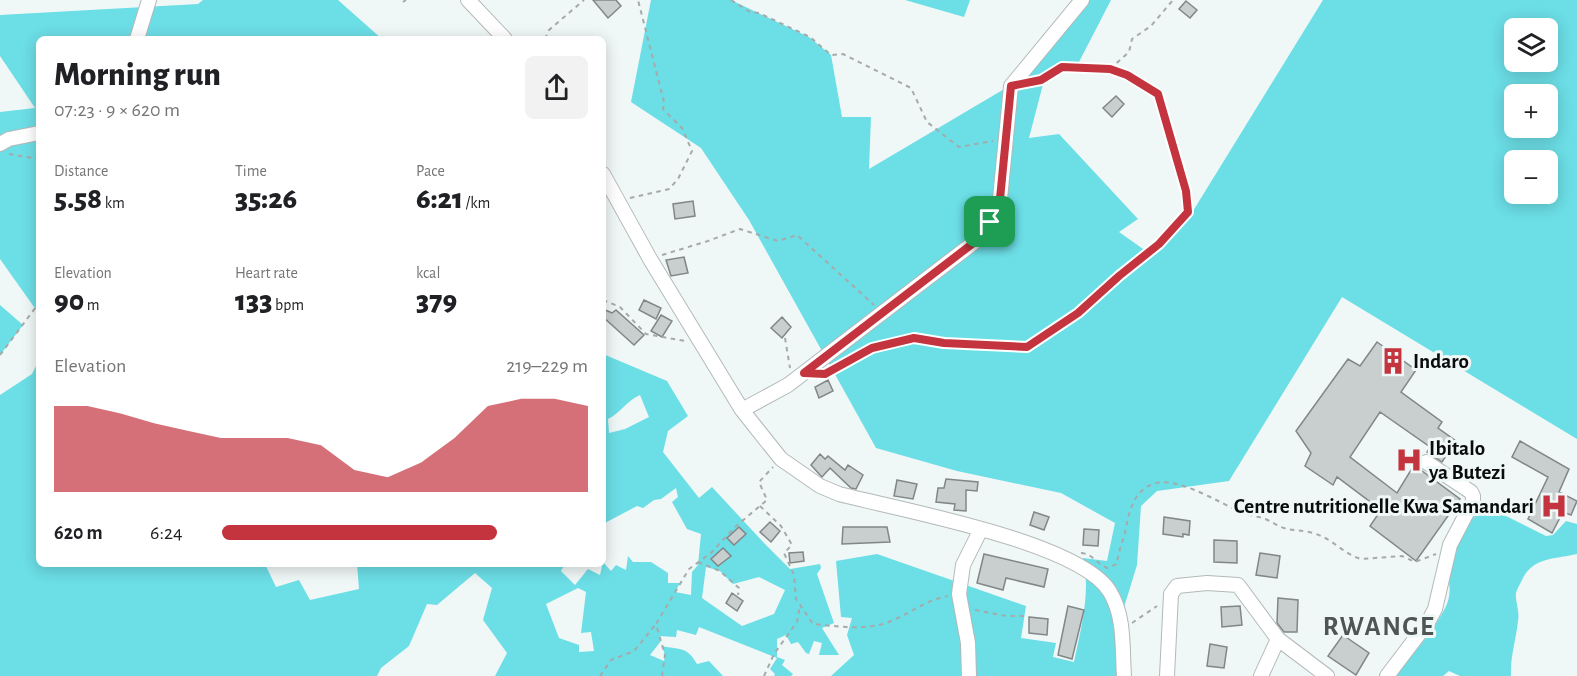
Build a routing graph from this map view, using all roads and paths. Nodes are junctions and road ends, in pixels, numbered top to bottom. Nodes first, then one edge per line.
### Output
1 (149, 0) edge
2 (468, 0) edge
3 (584, 0) edge
4 (638, 0) edge
5 (731, 0) edge
6 (1082, 0) edge
7 (1173, 0) edge
8 (138, 36) edge
9 (502, 36) edge
10 (546, 36) edge
11 (1110, 69) junction
12 (1011, 85) junction
13 (36, 134) edge
14 (1004, 139) junction
15 (0, 144) edge
16 (0, 153) edge
17 (36, 159) edge
18 (606, 180) edge
19 (620, 206) junction
20 (650, 259) junction
21 (606, 301) edge
22 (36, 307) edge
23 (883, 313) junction
24 (785, 338) dead end
25 (700, 343) junction
26 (0, 355) edge
27 (804, 373) junction
28 (791, 382) junction
29 (741, 410) junction
30 (781, 459) junction
31 (1426, 462) dead end
32 (760, 506) junction
33 (981, 529) junction
34 (1450, 545) junction
35 (698, 562) junction
36 (1071, 562) junction
37 (1171, 594) junction
38 (738, 595) dead end
39 (959, 601) junction
40 (800, 605) junction
41 (1028, 616) dead end
42 (656, 624) junction
43 (1121, 630) junction
44 (1278, 639) junction
45 (600, 676) edge
46 (662, 676) edge
47 (764, 676) edge
48 (969, 676) edge
49 (1124, 676) edge
50 (1167, 676) edge
51 (1261, 676) edge
52 (1327, 676) edge
53 (1387, 676) edge

1 - 8 street
2 - 9 street
3 - 10 path
4 - 19 path
5 - 14 path
6 - 12 street
7 - 11 path
11 - 12 path
11 - 27 path
12 - 14 street
13 - 15 street
14 - 23 street
16 - 17 path
18 - 19 street
19 - 20 street
20 - 23 path
20 - 25 street
21 - 25 path
22 - 26 path
23 - 27 street
24 - 28 path
25 - 29 street
27 - 28 street
28 - 29 street
29 - 30 street
30 - 32 path
30 - 33 street
31 - 34 street
32 - 35 path
32 - 40 path
33 - 36 street
33 - 39 street
34 - 36 path
34 - 53 street
35 - 38 path
35 - 42 path
36 - 43 street
37 - 43 path
37 - 44 street
37 - 50 street
39 - 40 path
39 - 41 path
39 - 48 street
40 - 47 path
42 - 45 path
42 - 46 path
43 - 49 street
44 - 51 street
44 - 52 street

